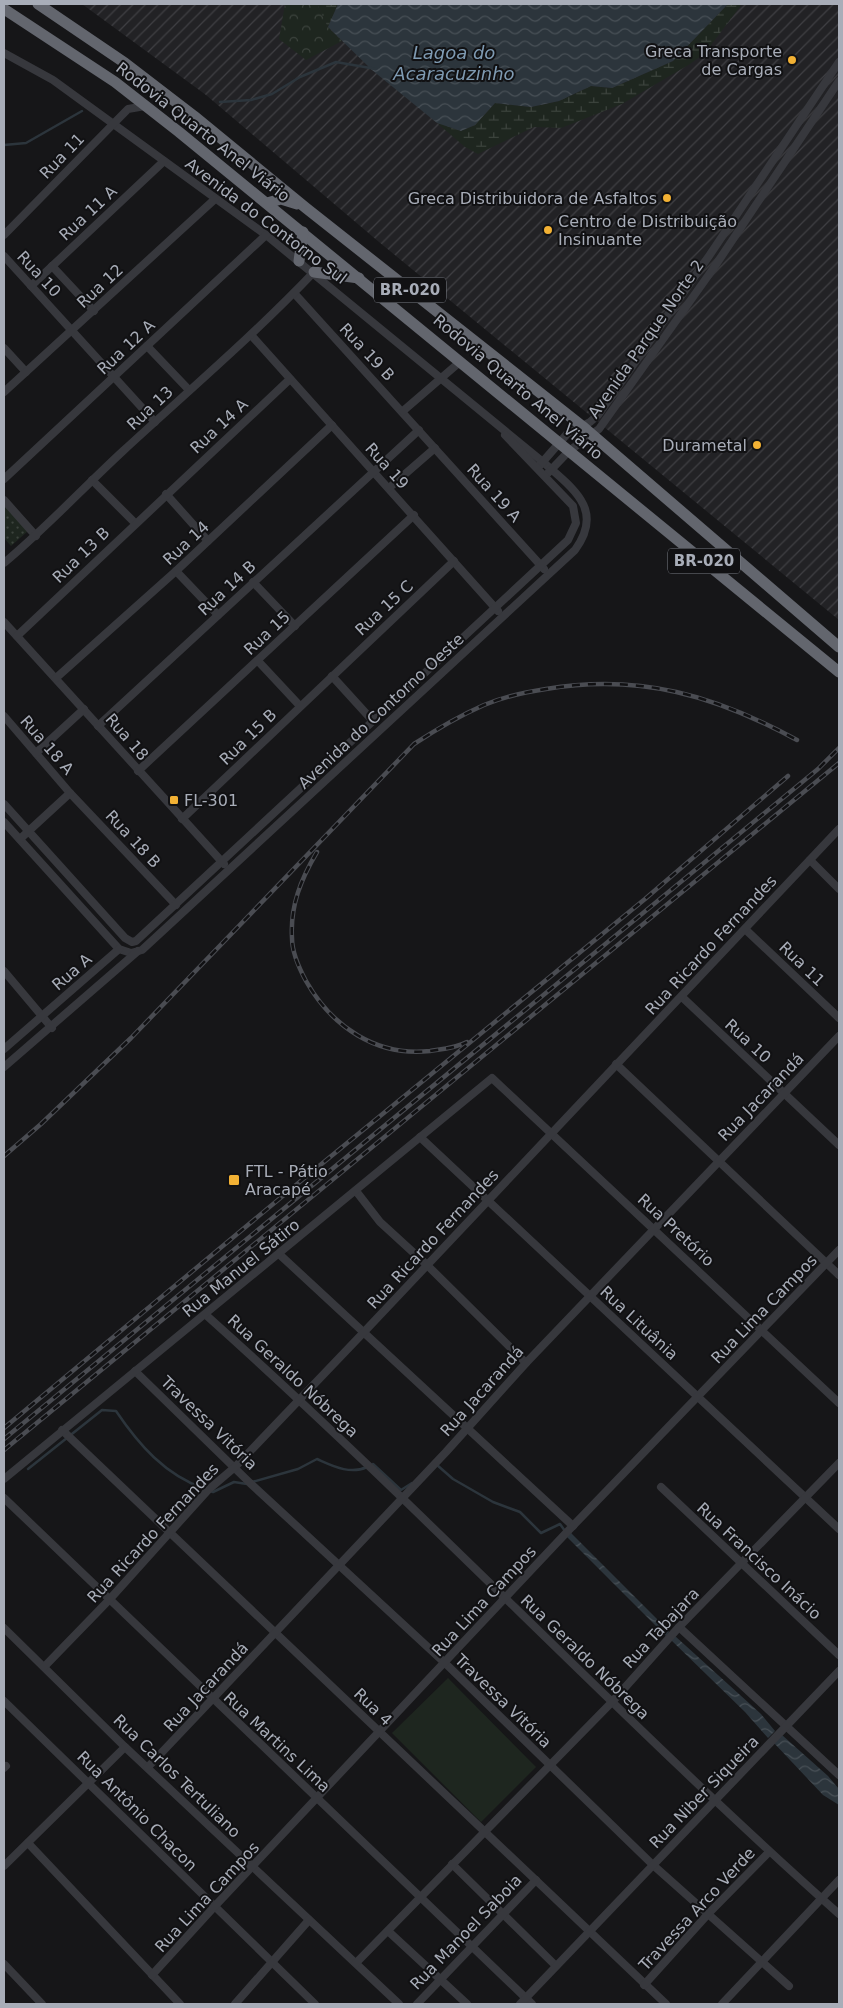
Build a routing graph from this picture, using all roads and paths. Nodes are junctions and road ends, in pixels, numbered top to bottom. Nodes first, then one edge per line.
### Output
1 (38, 4) edge
2 (4, 9) edge
3 (4, 53) edge
4 (839, 62) edge
5 (839, 81) edge
6 (145, 106) junction
7 (810, 106) junction
8 (818, 112) junction
9 (194, 116) junction
10 (112, 124) junction
11 (179, 132) junction
12 (164, 161) junction
13 (215, 199) junction
14 (267, 203) junction
15 (306, 208) junction
16 (303, 232) junction
17 (4, 235) edge
18 (266, 235) junction
19 (4, 256) edge
20 (299, 260) junction
21 (706, 260) junction
22 (52, 266) junction
23 (715, 266) junction
24 (314, 272) junction
25 (359, 278) junction
26 (31, 286) junction
27 (687, 287) junction
28 (294, 293) junction
29 (696, 293) junction
30 (94, 311) junction
31 (73, 330) junction
32 (250, 335) junction
33 (146, 346) junction
34 (4, 348) edge
35 (461, 361) junction
36 (26, 372) junction
37 (114, 376) junction
38 (441, 377) junction
39 (290, 379) junction
40 (189, 390) junction
41 (4, 392) edge
42 (403, 411) junction
43 (155, 422) junction
44 (332, 425) junction
45 (582, 426) junction
46 (499, 427) junction
47 (419, 430) junction
48 (592, 435) junction
49 (558, 442) junction
50 (435, 448) junction
51 (570, 451) junction
52 (543, 462) junction
53 (536, 468) junction
54 (373, 470) junction
55 (551, 470) junction
56 (544, 476) junction
57 (4, 478) edge
58 (92, 480) junction
59 (389, 488) junction
60 (166, 494) junction
61 (4, 500) edge
62 (414, 515) junction
63 (135, 523) junction
64 (36, 536) junction
65 (208, 542) junction
66 (454, 561) junction
67 (4, 563) edge
68 (541, 566) junction
69 (176, 571) junction
70 (548, 574) junction
71 (253, 582) junction
72 (495, 607) junction
73 (218, 615) junction
74 (502, 616) junction
75 (4, 622) edge
76 (295, 626) junction
77 (17, 636) junction
78 (839, 646) edge
79 (258, 661) junction
80 (839, 672) edge
81 (332, 676) junction
82 (56, 678) junction
83 (419, 678) junction
84 (426, 686) junction
85 (403, 692) junction
86 (411, 700) junction
87 (300, 706) junction
88 (84, 709) junction
89 (4, 716) edge
90 (372, 720) junction
91 (98, 726) junction
92 (36, 752) junction
93 (138, 771) junction
94 (309, 780) junction
95 (318, 789) junction
96 (70, 793) junction
97 (294, 794) junction
98 (303, 803) junction
99 (4, 804) edge
100 (182, 819) junction
101 (4, 822) edge
102 (839, 829) edge
103 (29, 831) junction
104 (20, 839) junction
105 (810, 860) junction
106 (222, 862) junction
107 (230, 870) junction
108 (839, 889) edge
109 (176, 905) junction
110 (745, 929) junction
111 (119, 949) junction
112 (138, 952) junction
113 (4, 971) edge
114 (80, 983) junction
115 (90, 994) junction
116 (65, 996) junction
117 (682, 997) junction
118 (75, 1007) junction
119 (42, 1017) junction
120 (839, 1018) edge
121 (52, 1028) junction
122 (839, 1036) edge
123 (4, 1048) edge
124 (616, 1064) junction
125 (4, 1068) edge
126 (494, 1078) joint
127 (784, 1094) junction
128 (551, 1132) junction
129 (420, 1137) junction
130 (839, 1145) edge
131 (720, 1160) junction
132 (356, 1191) junction
133 (489, 1201) junction
134 (655, 1228) junction
135 (839, 1250) edge
136 (279, 1254) junction
137 (427, 1264) junction
138 (827, 1264) junction
139 (839, 1275) edge
140 (590, 1297) junction
141 (206, 1315) junction
142 (761, 1330) junction
143 (364, 1332) junction
144 (526, 1362) junction
145 (135, 1371) junction
146 (698, 1397) junction
147 (300, 1399) junction
148 (839, 1403) edge
149 (467, 1429) junction
150 (62, 1430) junction
151 (839, 1463) edge
152 (235, 1467) junction
153 (4, 1479) edge
154 (661, 1487) dead end
155 (402, 1497) junction
156 (807, 1497) junction
157 (4, 1498) edge
158 (573, 1526) junction
159 (839, 1528) edge
160 (169, 1532) junction
161 (339, 1564) junction
162 (742, 1564) junction
163 (505, 1599) junction
164 (108, 1600) junction
165 (678, 1627) junction
166 (4, 1628) edge
167 (276, 1632) junction
168 (839, 1655) edge
169 (445, 1663) junction
170 (44, 1667) junction
171 (839, 1671) edge
172 (212, 1700) junction
173 (4, 1701) edge
174 (612, 1702) junction
175 (786, 1727) junction
176 (379, 1731) junction
177 (125, 1747) junction
178 (550, 1765) junction
179 (148, 1767) junction
180 (839, 1774) edge
181 (88, 1782) junction
182 (317, 1798) junction
183 (714, 1801) junction
184 (483, 1832) junction
185 (28, 1843) junction
186 (769, 1852) junction
187 (452, 1864) junction
188 (653, 1865) junction
189 (4, 1866) edge
190 (253, 1867) junction
191 (536, 1880) junction
192 (839, 1880) edge
193 (420, 1898) junction
194 (822, 1899) junction
195 (214, 1907) junction
196 (503, 1913) junction
197 (708, 1914) junction
198 (839, 1914) edge
199 (309, 1920) junction
200 (388, 1931) junction
201 (589, 1932) junction
202 (472, 1946) junction
203 (762, 1962) junction
204 (356, 1963) junction
205 (272, 1964) junction
206 (556, 1966) junction
207 (5, 1967) edge
208 (152, 1975) junction
209 (441, 1979) junction
210 (644, 1984) junction
211 (789, 1986) dead end
212 (526, 1998) junction
213 (42, 2004) edge
214 (180, 2004) edge
215 (235, 2004) edge
216 (315, 2004) edge
217 (399, 2004) edge
218 (416, 2004) edge
219 (468, 2004) edge
220 (520, 2004) edge
221 (532, 2004) edge
222 (666, 2004) edge
223 (722, 2004) edge

1 - 9 highway, Rodovia Quarto Anel Viário / BR-020
2 - 6 highway, Rodovia Quarto Anel Viário / BR-020
3 - 10 street, Avenida do Contorno Sul
4 - 7 street, Avenida Parque Norte 2
5 - 8 street, Avenida Parque Norte 2
6 - 10 street, Rua 11
6 - 11 highway, Rodovia Quarto Anel Viário / BR-020
7 - 8 street
7 - 21 street, Avenida Parque Norte 2
8 - 23 street, Avenida Parque Norte 2
9 - 11 highway
9 - 15 highway, Rodovia Quarto Anel Viário / BR-020
10 - 12 street, Avenida do Contorno Sul
10 - 17 street, Rua 11
11 - 14 highway, Rodovia Quarto Anel Viário / BR-020
12 - 13 street, Avenida do Contorno Sul
12 - 22 street, Rua 11 A
13 - 18 street, Avenida do Contorno Sul
13 - 30 street, Rua 12
14 - 15 highway
14 - 16 highway, Rodovia Quarto Anel Viário / BR-020
15 - 45 highway, Rodovia Quarto Anel Viário / BR-020
16 - 20 highway
16 - 25 highway, Rodovia Quarto Anel Viário / BR-020
18 - 20 street, Avenida do Contorno Sul
18 - 33 street, Rua 12 A
19 - 26 street, Rua 10
20 - 24 street, Avenida do Contorno Sul
21 - 23 street
21 - 27 street, Avenida Parque Norte 2
22 - 26 street, Rua 11 A
22 - 30 street
23 - 29 street, Avenida Parque Norte 2
24 - 25 highway
24 - 28 street, Rua 13
24 - 38 street, Avenida do Contorno Sul
25 - 35 highway, Rodovia Quarto Anel Viário / BR-020
26 - 31 street, Rua 10
27 - 29 street
27 - 45 street, Avenida Parque Norte 2
28 - 32 street, Rua 13
28 - 42 street, Rua 19 B
29 - 48 street, Avenida Parque Norte 2
30 - 31 street, Rua 12
31 - 36 street, Rua 12
31 - 37 street, Rua 10
32 - 39 street, Rua 19
32 - 40 street, Rua 13
33 - 37 street, Rua 12 A
33 - 40 street
34 - 36 street
35 - 38 street
35 - 49 highway, Rodovia Quarto Anel Viário / BR-020
36 - 41 street, Rua 12
37 - 43 street, Rua 10
37 - 57 street, Rua 12 A
38 - 42 street
38 - 46 street, Avenida do Contorno Sul
39 - 44 street, Rua 19
39 - 60 street, Rua 14 A
40 - 43 street, Rua 13
42 - 47 street, Rua 19 B
43 - 58 street, Rua 13
44 - 54 street, Rua 19
44 - 65 street, Rua 14
45 - 48 highway, Rodovia Quarto Anel Viário / BR-020
45 - 49 street, Avenida Parque Norte 2
46 - 52 street, Avenida do Contorno Sul
46 - 53 street, Avenida do Contorno Sul
47 - 50 street, Rua 19 A
47 - 54 street, Rua 14 B
48 - 51 street, Avenida Parque Norte 2
48 - 78 highway, Rodovia Quarto Anel Viário / BR-020
49 - 51 highway, Rodovia Quarto Anel Viário / BR-020
49 - 52 street, Avenida Parque Norte 2
50 - 59 street
50 - 68 street, Rua 19 A
51 - 55 street, Avenida Parque Norte 2
51 - 80 highway, Rodovia Quarto Anel Viário / BR-020
52 - 53 street, Avenida Parque Norte 2
52 - 55 street, Avenida do Contorno Oeste
53 - 56 street, Avenida do Contorno Oeste
54 - 59 street, Rua 19
54 - 71 street, Rua 14 B
55 - 56 street, Avenida Parque Norte 2
55 - 70 street, Avenida do Contorno Oeste
56 - 68 street, Avenida do Contorno Oeste
58 - 63 street
58 - 64 street, Rua 13
59 - 62 street, Rua 19
60 - 63 street, Rua 13 B
60 - 65 street
61 - 64 street
62 - 66 street, Rua 19
62 - 76 street, Rua 15
63 - 77 street, Rua 13 B
64 - 67 street, Rua 13
65 - 69 street, Rua 14
66 - 72 street, Rua 19
66 - 81 street, Rua 15 C
68 - 70 street, Rua 19 A
68 - 72 street, Avenida do Contorno Oeste
69 - 73 street
69 - 82 street, Rua 14
70 - 74 street, Avenida do Contorno Oeste
71 - 73 street, Rua 14 B
71 - 76 street
72 - 74 street, Rua 19
72 - 83 street, Avenida do Contorno Oeste
73 - 91 street, Rua 14 B
74 - 84 street, Avenida do Contorno Oeste
75 - 77 street, Rua 18
76 - 79 street, Rua 15
77 - 82 street, Rua 18
79 - 87 street
79 - 93 street, Rua 15
81 - 87 street, Rua 15 B
81 - 90 street
82 - 88 street, Rua 18
83 - 84 street
83 - 85 street, Avenida do Contorno Oeste
84 - 86 street, Avenida do Contorno Oeste
85 - 86 street
85 - 90 street, Avenida do Contorno Oeste
86 - 95 street, Avenida do Contorno Oeste
87 - 100 street, Rua 15 B
88 - 91 street, Rua 18
88 - 92 street
89 - 92 street, Rua 18 A
90 - 94 street, Avenida do Contorno Oeste
91 - 93 street, Rua 18
92 - 96 street, Rua 18 A
93 - 100 street, Rua 18
94 - 95 street
94 - 97 street, Avenida do Contorno Oeste
95 - 98 street, Avenida do Contorno Oeste
96 - 103 street
96 - 109 street, Rua 18 B
97 - 98 street
97 - 106 street, Avenida do Contorno Oeste
98 - 107 street, Avenida do Contorno Oeste
99 - 103 street
100 - 106 street, Rua 18
101 - 104 street
102 - 105 street, Rua Ricardo Fernandes
103 - 104 street
103 - 109 street, Avenida do Contorno Oeste
104 - 111 street
105 - 108 street
105 - 110 street, Rua Ricardo Fernandes
106 - 107 street, Rua 18
106 - 109 street, Avenida do Contorno Oeste
107 - 112 street, Avenida do Contorno Oeste
110 - 117 street, Rua Ricardo Fernandes
110 - 120 street, Rua 11
111 - 112 street
111 - 114 street, Rua A
112 - 115 street, Avenida do Contorno Oeste
113 - 119 street
114 - 115 street
114 - 116 street, Rua A
115 - 118 street, Avenida do Contorno Oeste
116 - 118 street
116 - 119 street, Rua A
117 - 124 street, Rua Ricardo Fernandes
117 - 127 street, Rua 10
118 - 121 street, Avenida do Contorno Oeste
119 - 121 street
119 - 123 street, Rua A
121 - 125 street, Avenida do Contorno Oeste
122 - 127 street, Rua Jacarandá
124 - 128 street, Rua Ricardo Fernandes
124 - 131 street
126 - 128 street, Rua Pretório
126 - 129 street, Rua Manuel Sátiro
127 - 130 street, Rua 10
127 - 131 street, Rua Jacarandá
128 - 133 street, Rua Ricardo Fernandes
128 - 134 street, Rua Pretório
129 - 132 street, Rua Manuel Sátiro
129 - 133 street, Rua Lituânia
131 - 134 street, Rua Jacarandá
131 - 138 street
132 - 136 street, Rua Manuel Sátiro
132 - 137 street
133 - 137 street, Rua Ricardo Fernandes
133 - 140 street, Rua Lituânia
134 - 140 street, Rua Jacarandá
134 - 142 street, Rua Pretório
135 - 138 street, Rua Lima Campos
136 - 141 street, Rua Manuel Sátiro
136 - 143 street
137 - 143 street, Rua Ricardo Fernandes
137 - 144 street
138 - 139 street
138 - 142 street, Rua Lima Campos
140 - 144 street, Rua Jacarandá
140 - 146 street, Rua Lituânia
141 - 145 street, Rua Manuel Sátiro
141 - 147 street, Rua Geraldo Nóbrega
142 - 146 street, Rua Lima Campos
142 - 148 street, Rua Pretório
143 - 147 street, Rua Ricardo Fernandes
143 - 149 street
144 - 149 street, Rua Jacarandá
145 - 150 street, Rua Manuel Sátiro
145 - 152 street, Travessa Vitória
146 - 156 street, Rua Lituânia
146 - 158 street, Rua Lima Campos
147 - 152 street, Rua Ricardo Fernandes
147 - 155 street, Rua Geraldo Nóbrega
149 - 155 street, Rua Jacarandá
149 - 158 street
150 - 153 street, Rua Manuel Sátiro
150 - 160 street, Rua 4
151 - 156 street, Rua Tabajara
152 - 160 street, Rua Ricardo Fernandes
152 - 161 street, Travessa Vitória
154 - 162 street, Rua Francisco Inácio
155 - 161 street, Rua Jacarandá
155 - 163 street, Rua Geraldo Nóbrega
156 - 159 street, Rua Lituânia
156 - 162 street, Rua Tabajara
157 - 164 street, Rua Martins Lima
158 - 163 street, Rua Lima Campos
160 - 164 street, Rua Ricardo Fernandes
160 - 167 street, Rua 4
161 - 167 street, Rua Jacarandá
161 - 169 street, Travessa Vitória
162 - 165 street, Rua Tabajara
162 - 168 street, Rua Francisco Inácio
163 - 169 street, Rua Lima Campos
163 - 174 street, Rua Geraldo Nóbrega
164 - 170 street, Rua Ricardo Fernandes
164 - 172 street, Rua Martins Lima
165 - 174 street, Rua Tabajara
165 - 175 street
166 - 170 street, Rua Carlos Tertuliano
167 - 172 street, Rua Jacarandá
167 - 176 street, Rua 4
169 - 176 street, Rua Lima Campos
169 - 178 street, Travessa Vitória
170 - 177 street, Rua Carlos Tertuliano
171 - 175 street, Rua Niber Siqueira
172 - 179 street, Rua Jacarandá
172 - 182 street, Rua Martins Lima
173 - 181 street, Rua Antônio Chacon
174 - 178 street, Rua Tabajara
174 - 183 street, Rua Geraldo Nóbrega
175 - 180 street
175 - 183 street, Rua Niber Siqueira
176 - 182 street, Rua Lima Campos
176 - 184 street, Rua 4
177 - 179 street, Rua Carlos Tertuliano
177 - 181 street
178 - 184 street, Rua Tabajara
178 - 188 street, Travessa Vitória
179 - 190 street, Rua Carlos Tertuliano
181 - 185 street
181 - 195 street, Rua Antônio Chacon
182 - 190 street, Rua Lima Campos
182 - 193 street, Rua Martins Lima
183 - 186 street, Rua Geraldo Nóbrega
183 - 188 street, Rua Niber Siqueira
184 - 187 street, Rua Tabajara
184 - 191 street, Rua 4
185 - 189 street
185 - 208 street
186 - 194 street, Rua Geraldo Nóbrega
186 - 197 street, Travessa Arco Verde
187 - 193 street, Rua Tabajara
187 - 196 street
188 - 197 street, Travessa Vitória
188 - 201 street, Rua Niber Siqueira
190 - 195 street, Rua Lima Campos
190 - 199 street, Rua Carlos Tertuliano
191 - 196 street, Rua Manoel Saboia
191 - 201 street, Rua 4
192 - 194 street
193 - 200 street, Rua Tabajara
193 - 202 street, Rua Martins Lima
194 - 198 street, Rua Geraldo Nóbrega
194 - 203 street
195 - 205 street, Rua Antônio Chacon
195 - 208 street, Rua Lima Campos
196 - 202 street, Rua Manoel Saboia
196 - 206 street
197 - 203 street, Travessa Vitória
197 - 210 street, Travessa Arco Verde
199 - 204 street, Rua Carlos Tertuliano
199 - 205 street
200 - 204 street, Rua Tabajara
200 - 209 street
201 - 206 street, Rua Niber Siqueira
201 - 210 street, Rua 4
202 - 209 street, Rua Manoel Saboia
202 - 212 street, Rua Martins Lima
203 - 211 street, Travessa Vitória
203 - 223 street
204 - 217 street, Rua Carlos Tertuliano
205 - 215 street
205 - 216 street, Rua Antônio Chacon
206 - 212 street, Rua Niber Siqueira
207 - 213 street
208 - 214 street
209 - 218 street, Rua Manoel Saboia
209 - 219 street
210 - 222 street, Rua 4
212 - 220 street, Rua Niber Siqueira
212 - 221 street, Rua Martins Lima

